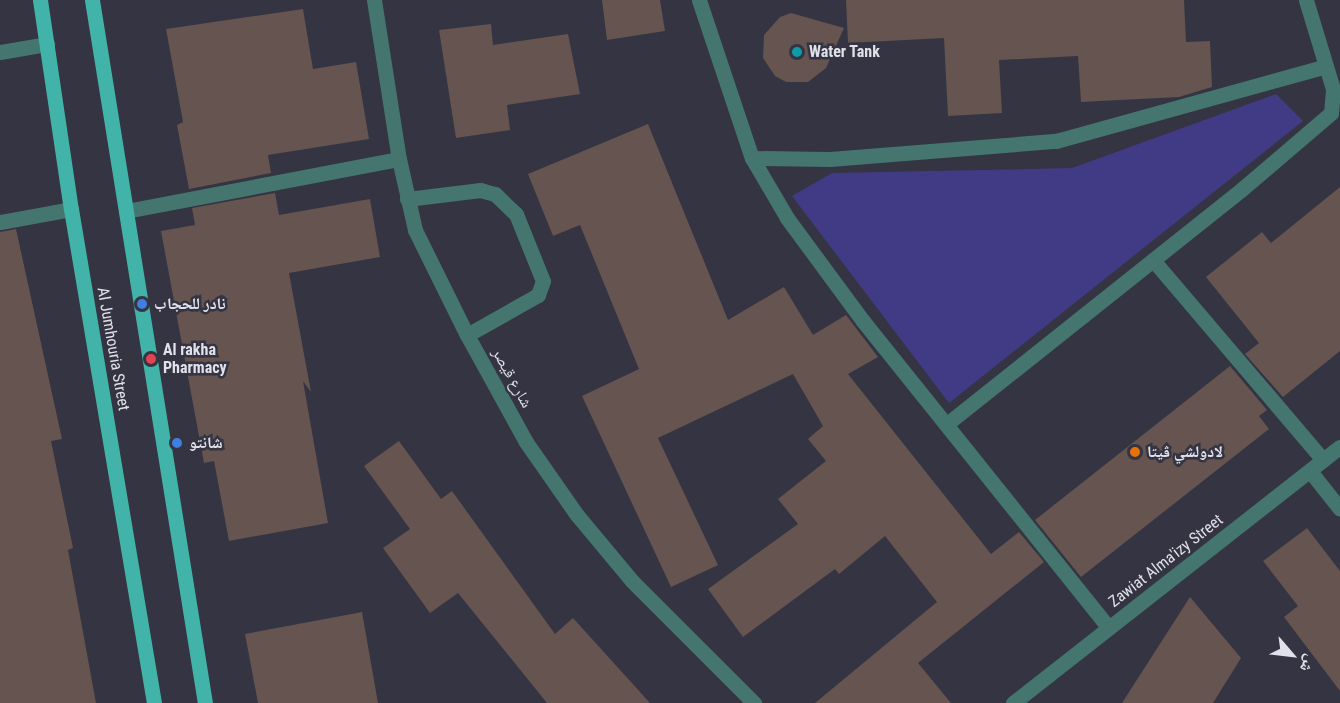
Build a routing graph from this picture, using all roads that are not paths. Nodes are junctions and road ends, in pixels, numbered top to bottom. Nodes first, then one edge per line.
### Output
1 (40, 0) edge
2 (92, 0) edge
3 (374, 0) edge
4 (699, 0) edge
5 (1306, 0) edge
6 (47, 44) junction
7 (0, 52) edge
8 (1326, 66) junction
9 (752, 158) junction
10 (399, 159) junction
11 (407, 199) junction
12 (71, 209) junction
13 (126, 211) junction
14 (0, 222) edge
15 (1153, 260) junction
16 (467, 334) junction
17 (948, 423) junction
18 (1340, 447) edge
19 (1323, 460) junction
20 (1310, 471) junction
21 (1340, 509) edge
22 (1109, 628) junction
23 (154, 703) edge
24 (205, 703) edge
25 (754, 703) edge
26 (1013, 703) edge

1 - 6 main road, Al Jumhouria Street
2 - 13 main road, Al Jumhouria Street
3 - 10 street, شارع قيصر
4 - 9 street
5 - 8 street
6 - 7 street
6 - 12 main road, Al Jumhouria Street
8 - 9 street
8 - 15 street
9 - 17 street
10 - 11 street, شارع قيصر
10 - 13 street
11 - 16 street, شارع قيصر
11 - 16 street
12 - 14 street
12 - 23 main road, Al Jumhouria Street
13 - 24 main road, Al Jumhouria Street
15 - 17 street
15 - 19 street
16 - 25 street, شارع قيصر
17 - 22 street
18 - 19 street, Zawiat Alma'izy Street
19 - 20 street, Zawiat Alma'izy Street
20 - 21 street
20 - 22 street, Zawiat Alma'izy Street
22 - 26 street, Zawiat Alma'izy Street

